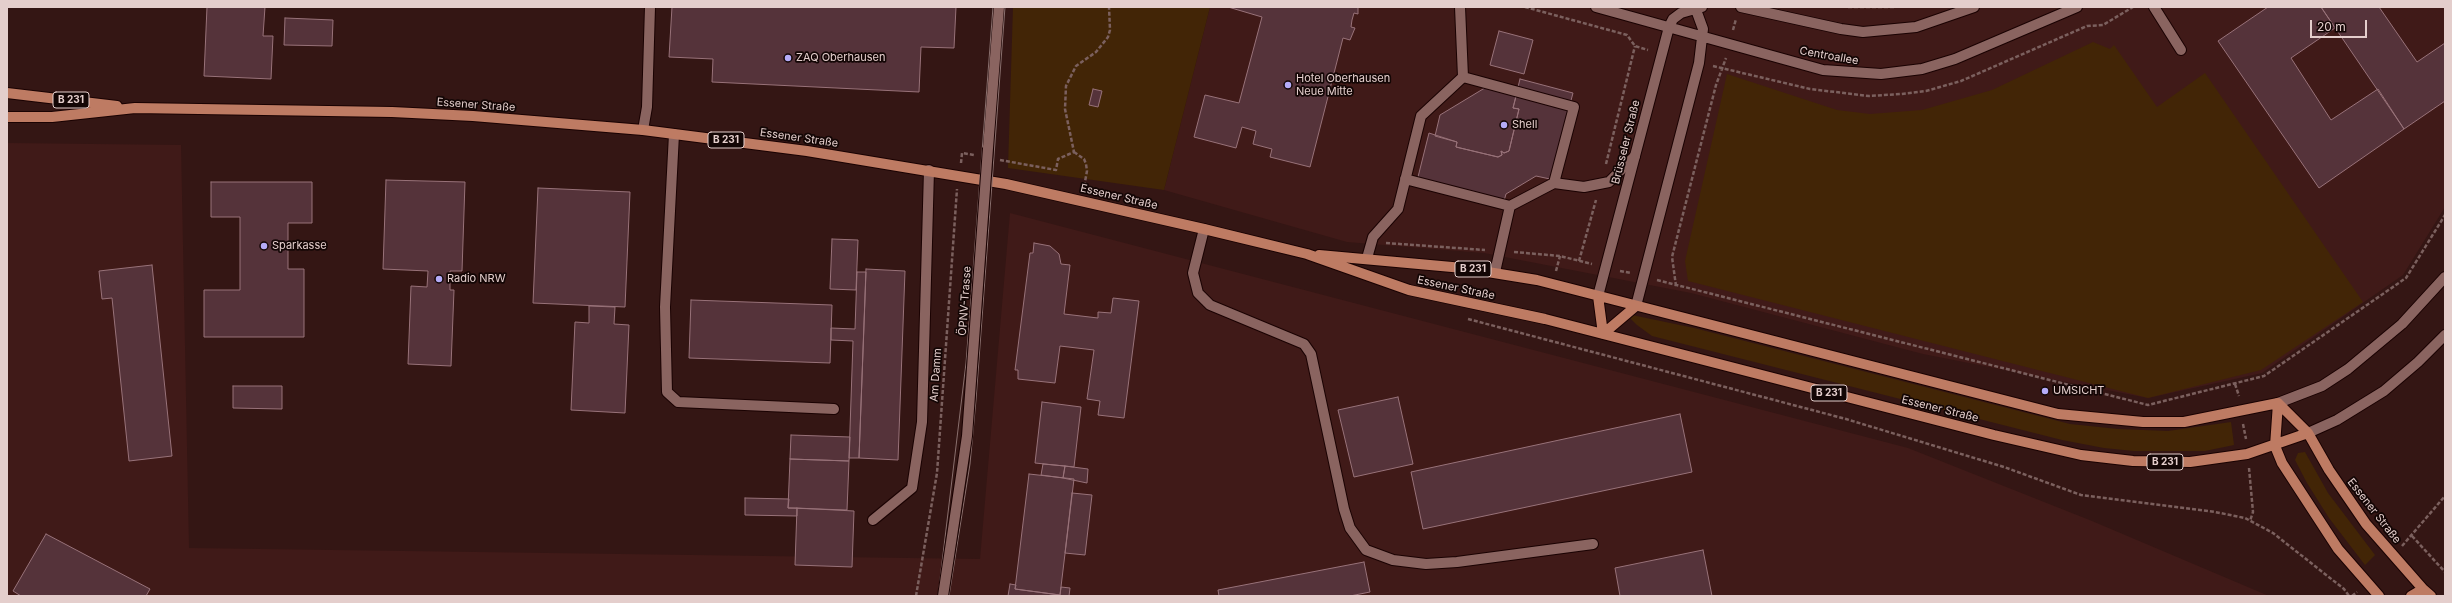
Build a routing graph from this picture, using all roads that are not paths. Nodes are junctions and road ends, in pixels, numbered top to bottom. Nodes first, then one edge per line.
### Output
1 (650, 7) edge
2 (999, 7) edge
3 (1460, 7) edge
4 (1596, 7) edge
5 (1698, 7) edge
6 (1741, 7) edge
7 (1974, 7) edge
8 (2077, 7) edge
9 (2154, 7) edge
10 (1669, 27) junction
11 (1703, 37) junction
12 (2181, 50) dead end
13 (1462, 77) junction
14 (7, 93) edge
15 (135, 108) junction
16 (7, 117) edge
17 (643, 130) junction
18 (674, 134) junction
19 (1635, 156) junction
20 (929, 170) junction
21 (1405, 179) junction
22 (1554, 183) junction
23 (1510, 206) junction
24 (1204, 229) junction
25 (1307, 254) junction
26 (1367, 258) junction
27 (1495, 272) junction
28 (2445, 277) edge
29 (1598, 296) junction
30 (1636, 306) junction
31 (1603, 334) junction
32 (2445, 335) edge
33 (2278, 403) junction
34 (834, 409) dead end
35 (2308, 433) junction
36 (2275, 446) junction
37 (873, 520) dead end
38 (1593, 544) dead end
39 (2422, 593) edge
40 (943, 596) edge
41 (2380, 596) edge
42 (2411, 596) edge
43 (2431, 596) edge

1 - 17 street
2 - 40 street, ÖPNV-Trasse, bridge
3 - 13 street
4 - 10 street, Centroallee
5 - 10 street
5 - 11 street
6 - 7 street
8 - 11 street, Centroallee
9 - 12 street
10 - 11 street, Centroallee
10 - 19 street, Brüsseler Straße
11 - 30 street
13 - 21 street
13 - 22 street
14 - 15 main road, Essener Straße / B 231
15 - 16 main road, Essener Straße / B 231
15 - 17 main road, Essener Straße / B 231
17 - 18 main road, Essener Straße / B 231
18 - 20 main road, Essener Straße / B 231
18 - 34 street
19 - 22 street
19 - 29 street, Brüsseler Straße
20 - 24 main road, Essener Straße / B 231
20 - 37 street
21 - 23 street
21 - 26 street
22 - 23 street
23 - 27 street
24 - 25 main road, Essener Straße / B 231
24 - 38 street
25 - 26 main road, Essener Straße / B 231
25 - 31 main road, Essener Straße / B 231
26 - 27 main road, Essener Straße / B 231
27 - 29 main road, Essener Straße / B 231
28 - 33 street
29 - 30 main road, Essener Straße / B 231
29 - 31 main road
30 - 31 main road
30 - 33 main road, Essener Straße / B 231
31 - 36 main road, Essener Straße / B 231
32 - 35 street
33 - 35 main road, Essener Straße
33 - 36 main road
35 - 36 main road, Essener Straße / B 231
35 - 39 main road, Essener Straße
36 - 41 main road
39 - 42 main road
39 - 43 main road, Essener Straße

